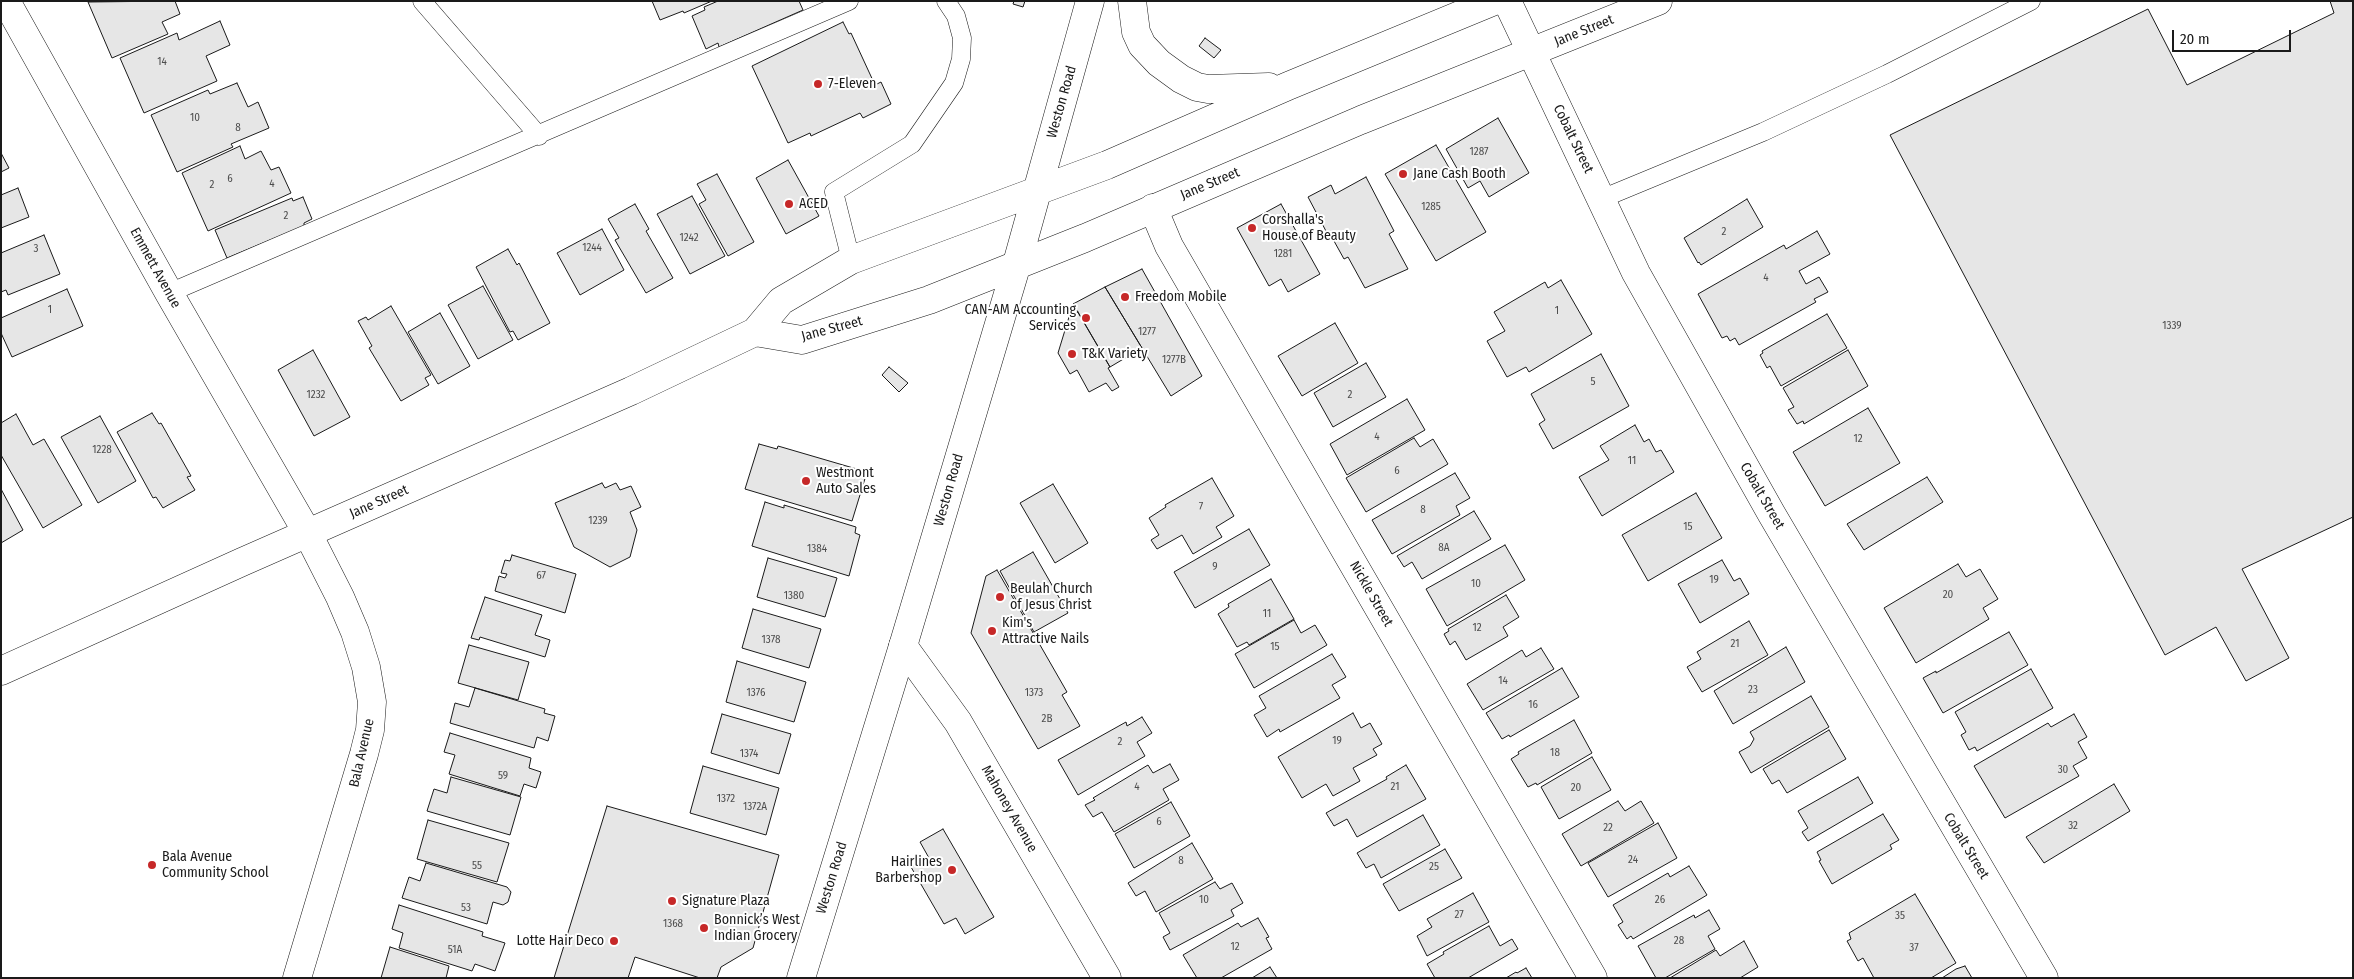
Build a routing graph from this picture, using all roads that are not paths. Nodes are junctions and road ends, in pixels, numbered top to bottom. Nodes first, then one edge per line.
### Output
1 (6, 1) edge
2 (422, 1) edge
3 (849, 1) edge
4 (946, 1) edge
5 (1090, 1) edge
6 (1132, 1) edge
7 (1494, 1) edge
8 (1507, 1) edge
9 (1658, 1) edge
10 (2031, 1) edge
11 (1532, 53) junction
12 (1288, 86) junction
13 (539, 136) junction
14 (1037, 193) junction
15 (1601, 198) junction
16 (1153, 208) junction
17 (851, 260) junction
18 (1016, 267) junction
19 (169, 293) junction
20 (755, 332) junction
21 (308, 534) junction
22 (903, 646) junction
23 (1, 671) edge
24 (297, 978) edge
25 (801, 978) edge
26 (1107, 978) edge
27 (1593, 978) edge
28 (2044, 978) edge

1 - 19 main road, Emmett Avenue
2 - 13 lane
3 - 13 lane
4 - 17 lane
5 - 14 main road, Weston Road
6 - 12 main road
7 - 12 main road, Jane Street
8 - 11 main road, Cobalt Street
9 - 11 main road, Jane Street
10 - 15 lane
11 - 15 main road, Cobalt Street
11 - 16 main road, Jane Street
12 - 14 main road, Jane Street
13 - 19 lane
14 - 17 main road, Jane Street
14 - 18 main road, Weston Road
15 - 28 main road, Cobalt Street
16 - 18 main road, Jane Street
16 - 27 main road, Nickle Street
17 - 20 main road, Jane Street
18 - 20 main road, Jane Street
18 - 22 main road, Weston Road
19 - 21 main road, Emmett Avenue
20 - 21 main road, Jane Street
21 - 23 main road, Jane Street
21 - 24 main road, Bala Avenue
22 - 25 main road, Weston Road
22 - 26 main road, Mahoney Avenue

